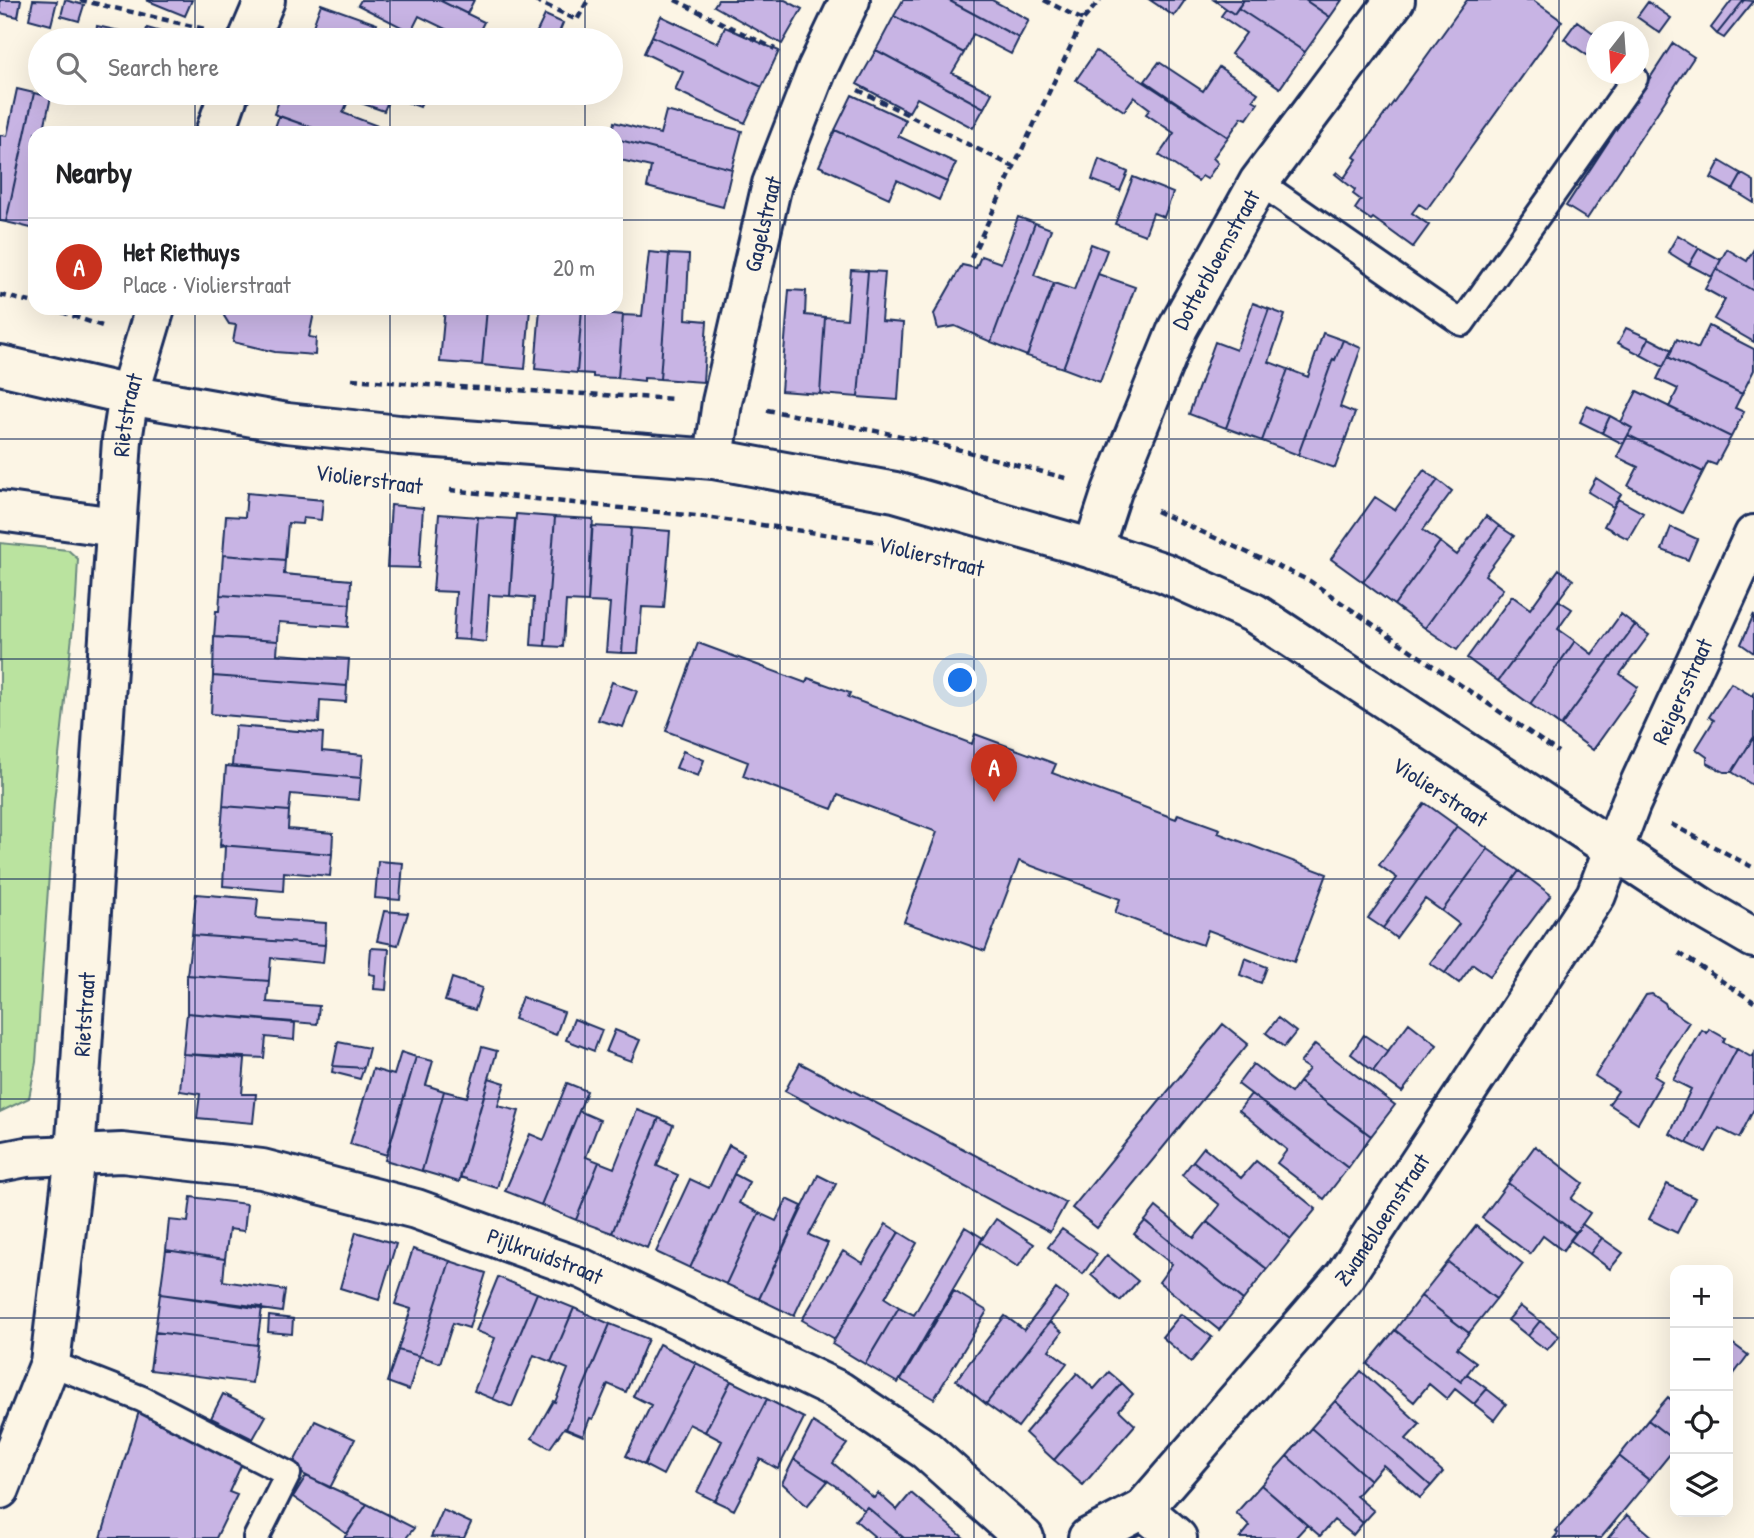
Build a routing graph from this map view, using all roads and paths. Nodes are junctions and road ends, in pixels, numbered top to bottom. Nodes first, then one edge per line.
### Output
1 (80, 0) edge
2 (265, 0) edge
3 (535, 0) edge
4 (588, 0) edge
5 (850, 0) edge
6 (1044, 0) edge
7 (1100, 0) edge
8 (1395, 0) edge
9 (1083, 20) junction
10 (198, 28) edge
11 (254, 28) edge
12 (1631, 84) edge
13 (225, 105) edge
14 (217, 126) edge
15 (1259, 182) junction
16 (971, 258) dead end
17 (0, 295) edge
18 (28, 301) edge
19 (154, 315) edge
20 (0, 365) edge
21 (129, 395) junction
22 (714, 459) junction
23 (446, 489) dead end
24 (0, 512) edge
25 (115, 527) junction
26 (1754, 535) edge
27 (902, 545) dead end
28 (1093, 549) junction
29 (1613, 849) junction
30 (1754, 938) edge
31 (1671, 947) dead end
32 (1754, 1002) edge
33 (75, 1155) junction
34 (0, 1162) edge
35 (50, 1363) junction
36 (0, 1489) edge
37 (1143, 1509) junction
38 (256, 1538) edge
39 (1024, 1538) edge
40 (1088, 1538) edge
41 (1177, 1538) edge

1 - 10 path
2 - 11 street
3 - 4 path
5 - 22 street, Gagelstraat
6 - 9 path
7 - 9 path
8 - 15 street, Dotterbloemstraat
9 - 16 path
12 - 15 lane
13 - 14 street
15 - 28 street, Dotterbloemstraat
17 - 18 path
19 - 21 street, Rietstraat
20 - 21 street, Violierstraat
21 - 22 street, Violierstraat
21 - 25 street, Rietstraat
22 - 28 street, Violierstraat
23 - 27 path, Violierstraat
24 - 25 street
25 - 33 street, Rietstraat
26 - 29 street, Reigersstraat
28 - 29 street, Violierstraat
29 - 30 street, Violierstraat
29 - 37 street, Zwanebloemstraat
31 - 32 path
33 - 34 street, Pijlkruidstraat
33 - 35 street, Rietstraat
33 - 39 street, Pijlkruidstraat
35 - 36 street, Rietstraat
35 - 38 lane
37 - 40 street, Zwanebloemstraat
37 - 41 street

